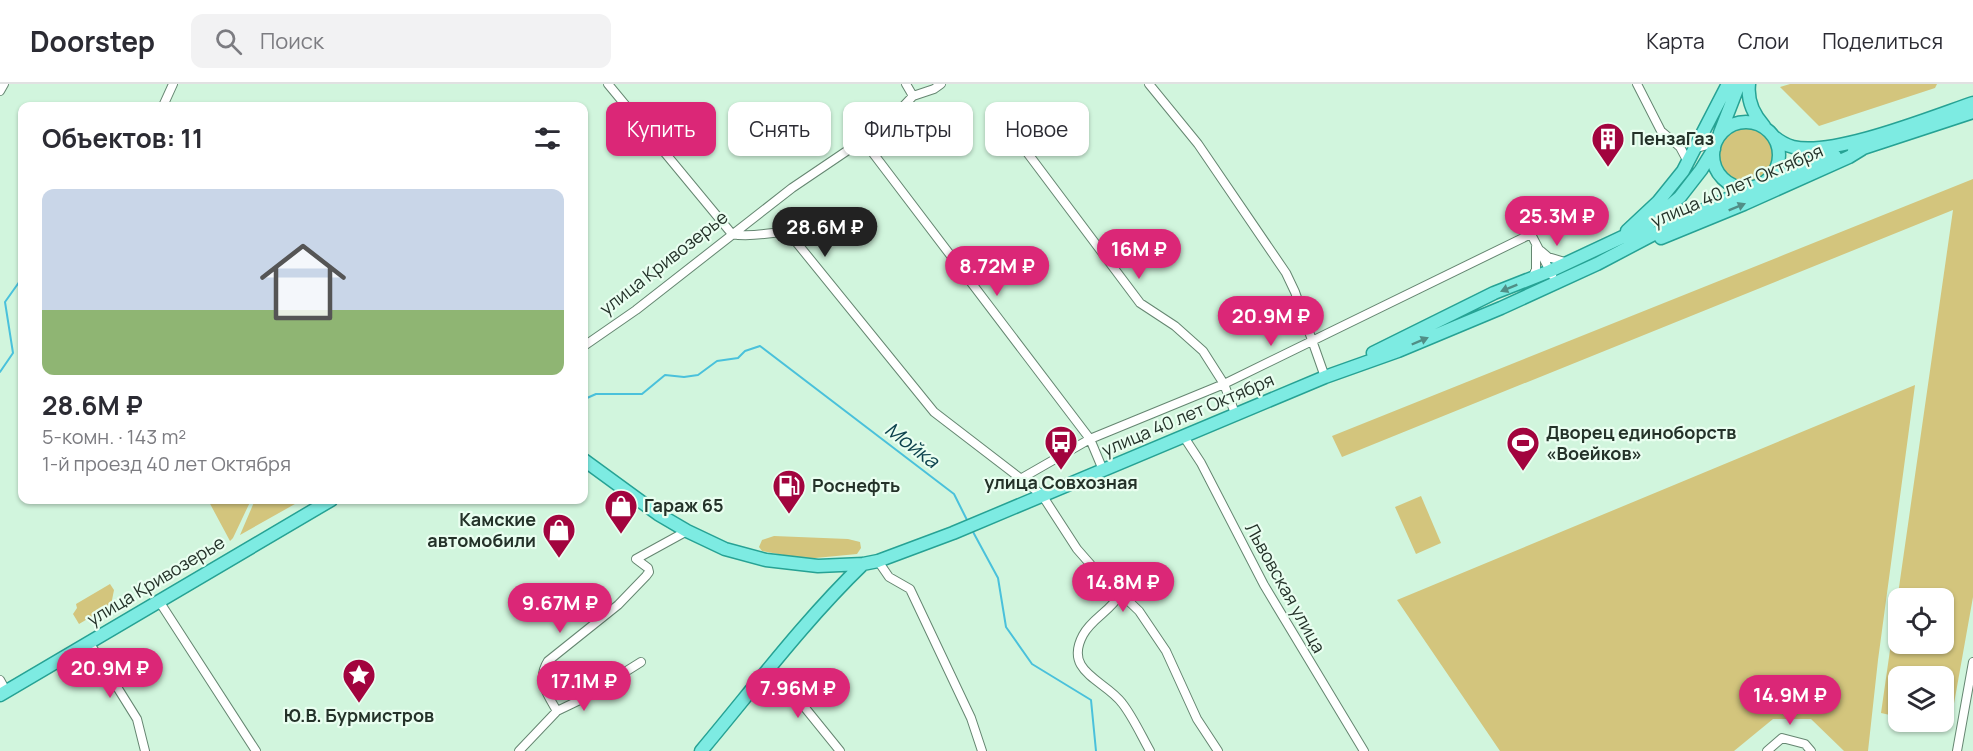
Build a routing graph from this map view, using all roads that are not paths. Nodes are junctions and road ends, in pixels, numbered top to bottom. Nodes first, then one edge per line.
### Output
1 (4, 84) edge
2 (173, 84) edge
3 (608, 84) edge
4 (906, 84) edge
5 (941, 84) edge
6 (1149, 84) edge
7 (1637, 84) edge
8 (1728, 84) edge
9 (1739, 84) edge
10 (1749, 84) edge
11 (0, 91) edge
12 (913, 96) junction
13 (165, 102) edge
14 (907, 102) edge
15 (1973, 103) edge
16 (1973, 112) edge
17 (1769, 131) junction
18 (1716, 143) junction
19 (1680, 147) junction
20 (1862, 148) junction
21 (1695, 150) junction
22 (843, 154) edge
23 (875, 156) edge
24 (1030, 156) edge
25 (1688, 162) junction
26 (1759, 185) junction
27 (732, 234) junction
28 (1620, 245) junction
29 (1536, 246) junction
30 (1569, 263) junction
31 (1553, 277) junction
32 (1532, 279) junction
33 (1313, 341) junction
34 (588, 343) edge
35 (1346, 369) junction
36 (1325, 377) junction
37 (1224, 384) junction
38 (1236, 416) junction
39 (1184, 437) junction
40 (1090, 439) junction
41 (588, 463) edge
42 (1103, 470) junction
43 (1022, 478) junction
44 (1042, 495) junction
45 (325, 504) edge
46 (687, 531) junction
47 (878, 561) junction
48 (862, 564) junction
49 (1120, 594) junction
50 (159, 601) junction
51 (89, 642) junction
52 (641, 662) dead end
53 (1973, 662) edge
54 (763, 676) junction
55 (2, 688) edge
56 (557, 711) junction
57 (144, 751) edge
58 (256, 751) edge
59 (519, 751) edge
60 (701, 751) edge
61 (840, 751) edge
62 (982, 751) edge
63 (1150, 751) edge
64 (1218, 751) edge
65 (1364, 751) edge
66 (1767, 751) edge
67 (1810, 751) edge
68 (1957, 751) edge

1 - 11 street
2 - 13 street
3 - 27 street
4 - 12 street
5 - 12 street, улица Кривозерье
6 - 33 street
7 - 19 street
8 - 21 main road
9 - 18 main road
10 - 17 main road, улица 40 лет Октября
12 - 14 street, улица Кривозерье
15 - 17 main road, улица 40 лет Октября
16 - 20 main road, улица 40 лет Октября
17 - 18 main road, улица 40 лет Октября
17 - 26 main road, улица 40 лет Октября
18 - 21 street
18 - 26 main road, улица 40 лет Октября
18 - 28 main road, улица 40 лет Октября
19 - 21 street
19 - 25 street
20 - 26 main road, улица 40 лет Октября
28 -> 20 main road, улица 40 лет Октября
21 - 25 main road
22 - 27 street, улица Кривозерье
23 - 40 street
24 - 37 street
25 - 28 main road
26 - 28 main road, улица 40 лет Октября
27 - 34 street, улица Кривозерье
27 - 43 street
28 - 30 main road, улица 40 лет Октября
28 - 31 main road, улица 40 лет Октября
29 - 30 street
29 - 31 street
29 - 32 street
29 - 33 street
30 - 31 main road, улица 40 лет Октября
31 - 32 main road
35 -> 31 main road, улица 40 лет Октября
32 -> 35 main road
33 - 36 street
33 - 37 street
35 - 36 main road, улица 40 лет Октября
36 - 38 main road, улица 40 лет Октября
37 - 38 street
37 - 40 street
38 - 39 main road, улица 40 лет Октября
39 - 42 main road, улица 40 лет Октября
39 - 65 street, Львовская улица
40 - 42 street
40 - 43 street
41 - 46 main road
42 - 44 main road, улица 40 лет Октября
43 - 44 street
44 - 47 main road, улица 40 лет Октября
44 - 49 street
45 - 50 main road, улица Кривозерье
46 - 48 main road
46 - 56 street
47 - 48 main road, улица 40 лет Октября
47 - 62 street
48 - 54 main road
49 - 63 street
49 - 64 street
50 - 51 main road, улица Кривозерье
50 - 58 street
51 - 55 main road, улица Кривозерье
51 - 57 street
52 - 56 street
53 - 68 street
54 - 60 main road
54 - 61 street
56 - 59 street
66 - 67 street

